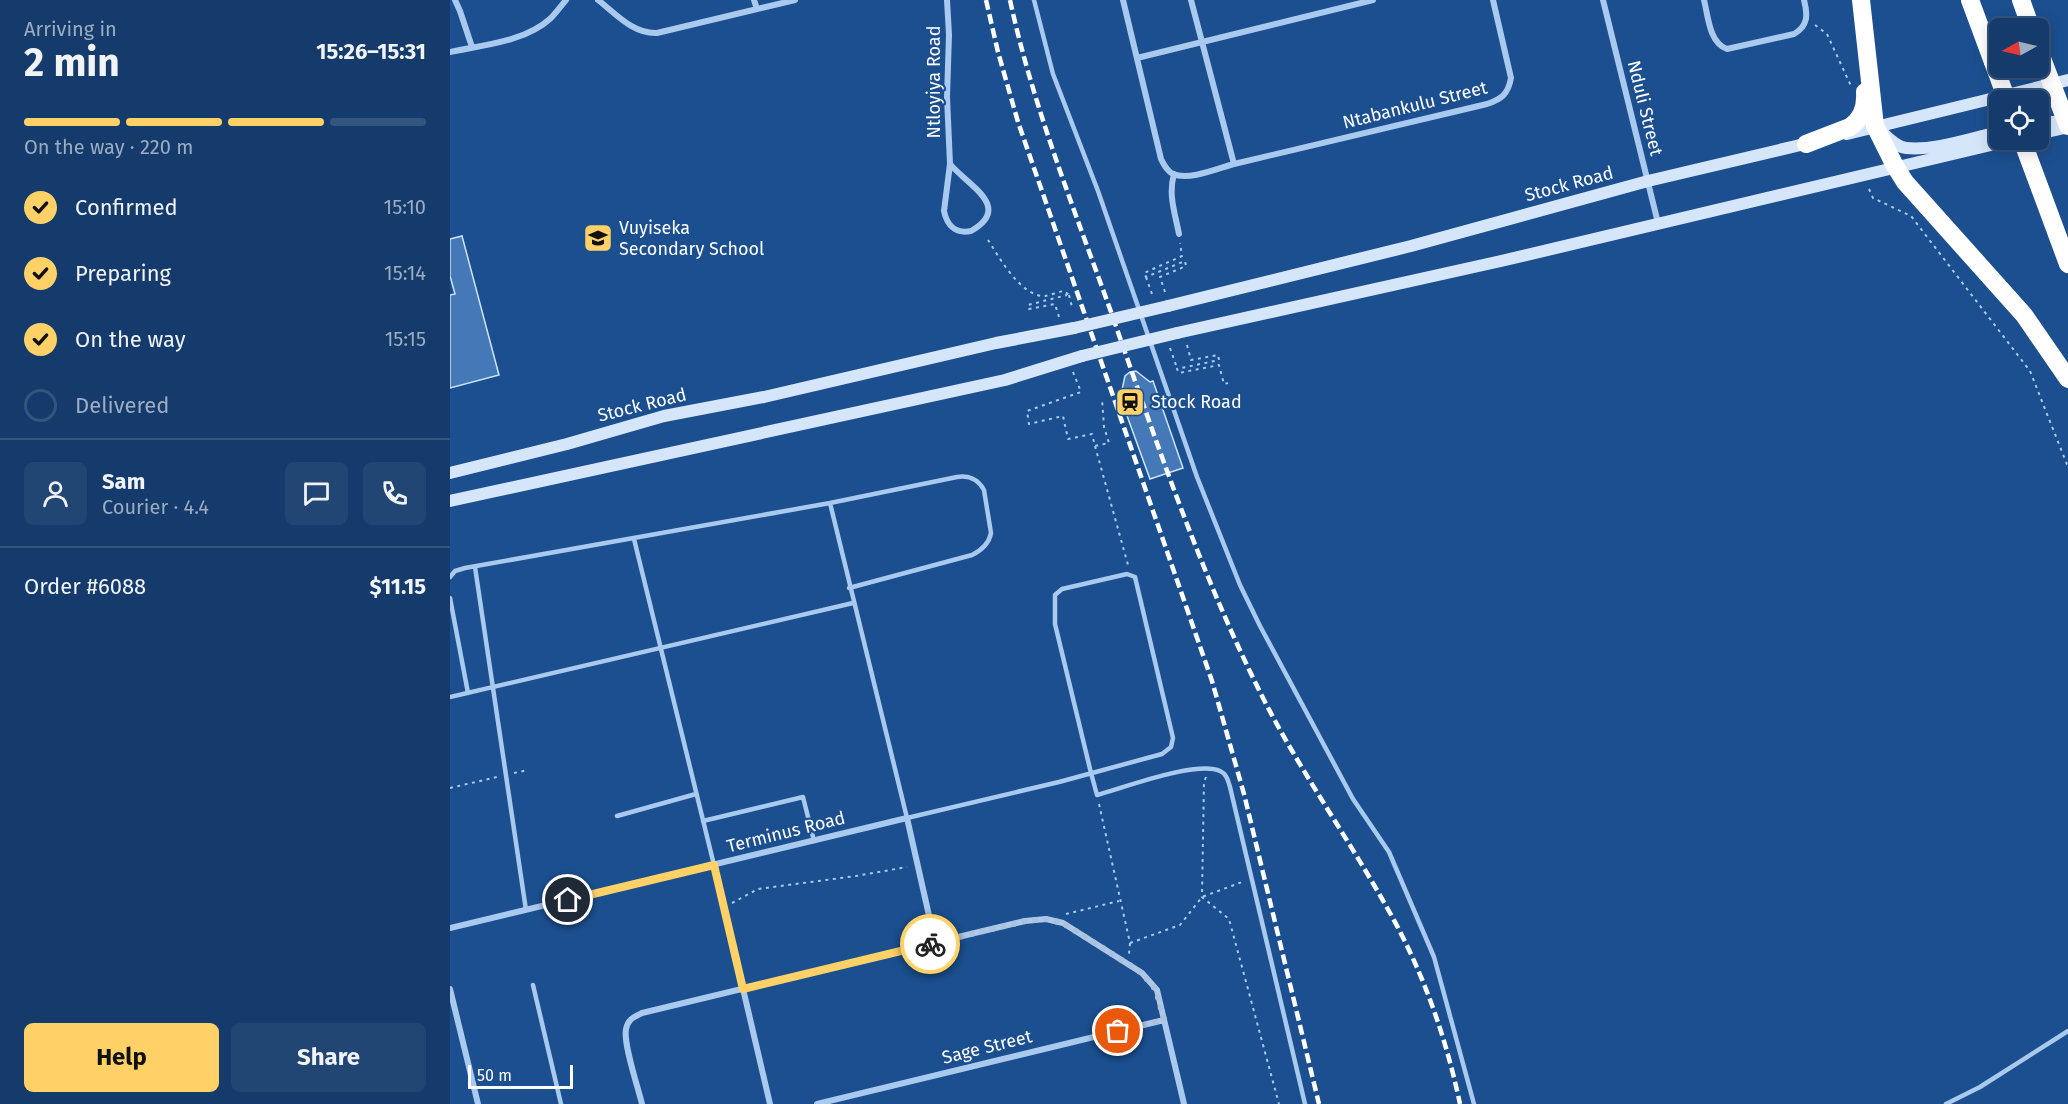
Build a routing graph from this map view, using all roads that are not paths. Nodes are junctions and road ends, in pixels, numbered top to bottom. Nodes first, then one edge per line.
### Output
1 (455, 0) edge
2 (566, 0) edge
3 (598, 0) edge
4 (754, 0) edge
5 (795, 0) edge
6 (947, 0) edge
7 (1034, 0) edge
8 (1123, 0) edge
9 (1191, 0) edge
10 (1373, 0) edge
11 (1493, 0) edge
12 (1603, 0) edge
13 (1704, 0) edge
14 (1804, 0) edge
15 (1859, 0) edge
16 (1970, 0) edge
17 (2021, 0) edge
18 (757, 9) junction
19 (2027, 18) edge
20 (1202, 42) junction
21 (472, 47) junction
22 (450, 52) edge
23 (1137, 58) junction
24 (2049, 77) edge
25 (2068, 80) edge
26 (2003, 90) edge
27 (2068, 121) edge
28 (2049, 122) edge
29 (1875, 126) junction
30 (2068, 126) edge
31 (2049, 131) edge
32 (1989, 134) edge
33 (1806, 144) junction
34 (1989, 145) edge
35 (2026, 150) edge
36 (950, 164) junction
37 (1234, 164) junction
38 (1894, 166) junction
39 (1174, 174) junction
40 (1648, 181) junction
41 (1658, 223) junction
42 (1179, 234) dead end
43 (2068, 264) edge
44 (2068, 379) edge
45 (450, 473) edge
46 (450, 501) edge
47 (830, 503) junction
48 (634, 539) junction
49 (475, 567) junction
50 (450, 577) edge
51 (849, 588) junction
52 (450, 598) edge
53 (853, 603) junction
54 (660, 649) junction
55 (492, 687) junction
56 (468, 693) junction
57 (450, 696) edge
58 (1091, 773) junction
59 (696, 794) junction
60 (616, 816) dead end
61 (907, 818) junction
62 (703, 821) junction
63 (814, 841) junction
64 (714, 865) junction
65 (526, 910) junction
66 (450, 928) edge
67 (935, 942) junction
68 (533, 985) dead end
69 (450, 989) edge
70 (743, 989) junction
71 (1164, 1020) junction
72 (2068, 1031) edge
73 (478, 1104) edge
74 (561, 1104) edge
75 (642, 1104) edge
76 (770, 1104) edge
77 (817, 1104) edge
78 (1184, 1104) edge
79 (1305, 1104) edge
80 (1474, 1104) edge
81 (1946, 1104) edge

1 - 21 street
2 - 21 street
3 - 18 street
4 - 18 street
5 - 18 street
6 - 36 street, Ntloyiya Road
7 - 80 lane
8 - 23 street
9 - 20 street
10 - 20 street
11 - 37 street, Ntabankulu Street
12 - 40 street, Nduli Street
13 - 14 street
15 - 29 highway
15 - 33 highway
16 - 26 highway, bridge
17 - 19 highway
20 - 23 street
20 - 37 street
21 - 22 street
23 - 39 street
24 - 30 highway, bridge
25 - 29 main road, Stock Road
27 - 28 main road
29 - 32 main road
29 - 33 main road, Stock Road
29 - 38 highway
30 - 31 main road
33 - 40 main road, Stock Road
34 - 38 main road
35 - 43 highway
36 - 36 street, Ntloyiya Road
37 - 39 street
38 - 41 main road
38 - 44 highway
39 - 42 street
40 - 41 street, Nduli Street
40 - 45 main road, Stock Road, bridge
41 - 46 main road, bridge
47 - 48 lane
47 - 51 lane
47 - 51 lane
48 - 49 lane
48 - 54 lane
49 - 50 lane
49 - 55 lane
51 - 53 lane
52 - 56 lane
53 - 54 lane
53 - 61 lane
54 - 55 lane
54 - 59 lane
55 - 56 lane
55 - 65 lane
56 - 57 lane
58 - 58 lane
58 - 61 lane, Terminus Road
58 - 79 lane
59 - 60 lane
59 - 62 lane
61 - 63 street, Terminus Road
61 - 67 street
62 - 63 lane
62 - 64 lane
63 - 64 street, Terminus Road
64 - 65 street, Terminus Road
64 - 70 street
65 - 66 street, Terminus Road
67 - 70 street
67 - 71 street
68 - 74 lane
69 - 73 street
70 - 75 street
70 - 76 street
71 - 77 street, Sage Street
71 - 78 street
72 - 81 lane

